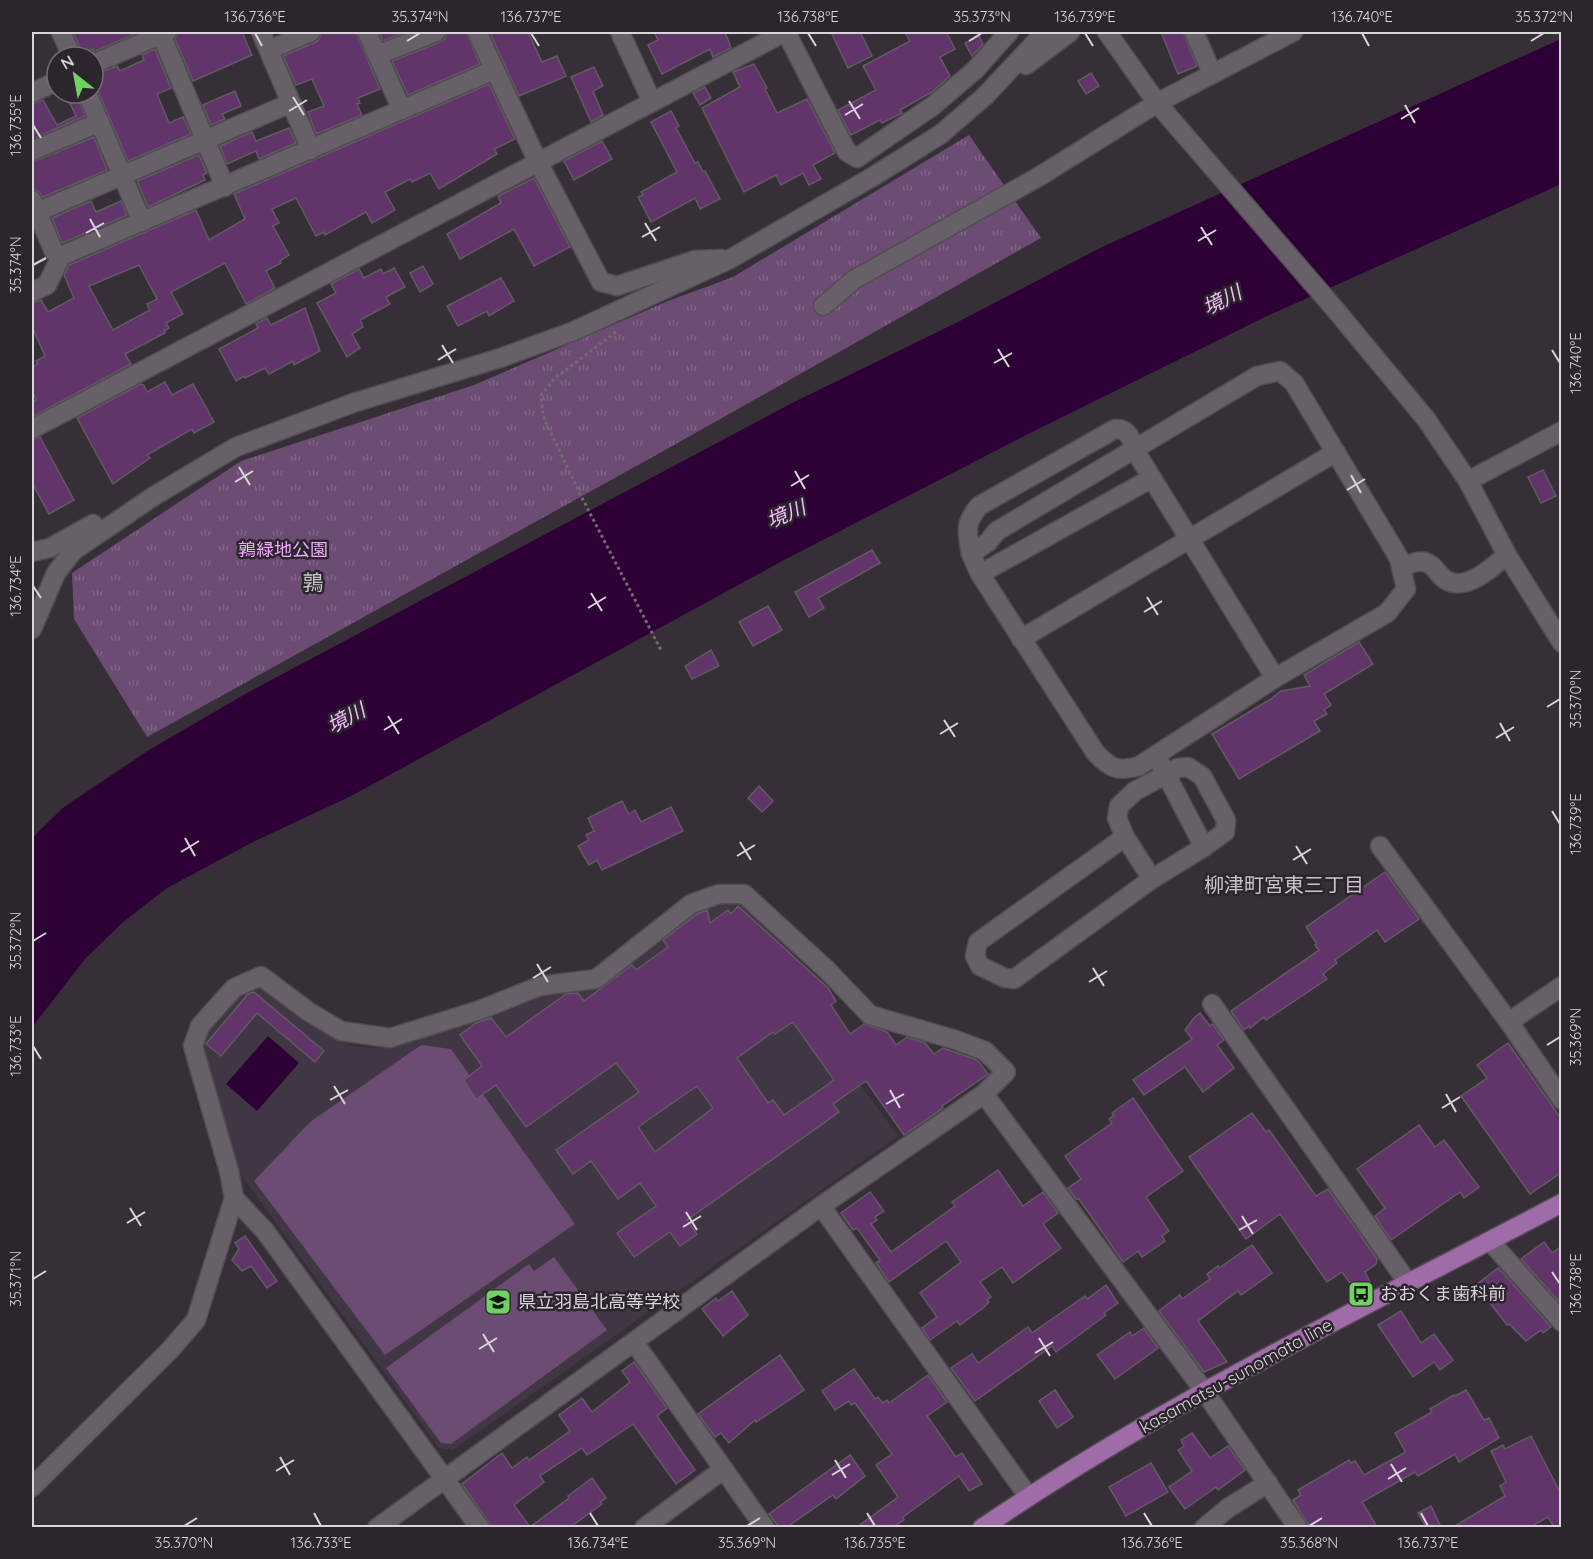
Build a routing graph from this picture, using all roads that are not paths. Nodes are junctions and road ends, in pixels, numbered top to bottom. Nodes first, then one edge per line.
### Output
1 (163, 32) edge
2 (261, 32) edge
3 (310, 32) edge
4 (367, 32) edge
5 (436, 32) edge
6 (477, 32) edge
7 (620, 32) edge
8 (785, 32) edge
9 (1009, 32) edge
10 (1030, 32) edge
11 (1046, 32) edge
12 (1070, 32) edge
13 (1107, 32) edge
14 (1194, 32) edge
15 (1293, 32) edge
16 (269, 50) junction
17 (377, 55) junction
18 (105, 59) edge
19 (1013, 66) junction
20 (494, 70) junction
21 (1212, 73) junction
22 (652, 102) junction
23 (291, 103) junction
24 (1157, 103) junction
25 (92, 105) edge
26 (402, 110) junction
27 (100, 122) junction
28 (206, 139) junction
29 (312, 150) junction
30 (32, 151) edge
31 (538, 162) junction
32 (122, 176) junction
33 (225, 187) junction
34 (34, 206) edge
35 (142, 222) junction
36 (61, 256) junction
37 (730, 259) junction
38 (32, 292) edge
39 (823, 306) dead end
40 (32, 429) edge
41 (1562, 431) edge
42 (1134, 449) junction
43 (1336, 452) junction
44 (1152, 478) junction
45 (1468, 482) junction
46 (127, 514) junction
47 (1191, 539) junction
48 (32, 552) edge
49 (971, 554) junction
50 (1507, 555) junction
51 (1401, 567) junction
52 (980, 574) junction
53 (32, 629) edge
54 (1022, 639) junction
55 (1562, 643) edge
56 (1275, 678) junction
57 (1156, 755) junction
58 (1164, 775) junction
59 (1125, 837) junction
60 (1380, 846) dead end
61 (1204, 847) junction
62 (1152, 879) junction
63 (1562, 986) edge
64 (1212, 1004) dead end
65 (1509, 1022) junction
66 (984, 1094) junction
67 (1562, 1100) edge
68 (234, 1198) junction
69 (1562, 1203) edge
70 (820, 1206) junction
71 (1490, 1241) junction
72 (1408, 1283) junction
73 (1562, 1322) edge
74 (634, 1342) junction
75 (1205, 1392) junction
76 (724, 1469) junction
77 (445, 1478) junction
78 (1268, 1483) junction
79 (32, 1487) edge
80 (1028, 1496) junction
81 (377, 1527) edge
82 (480, 1527) edge
83 (644, 1527) edge
84 (765, 1527) edge
85 (982, 1527) edge
86 (1204, 1527) edge
87 (1298, 1527) edge

1 - 18 street
1 - 28 street
2 - 16 street
3 - 16 street
4 - 17 street
5 - 17 street
6 - 20 street
7 - 22 street
8 - 9 street
8 - 22 street
10 - 19 street
11 - 19 street
12 - 19 street
13 - 24 street
14 - 21 street
15 - 21 street
16 - 23 street
17 - 26 street
19 - 37 street
20 - 26 street
20 - 31 street
21 - 24 street
22 - 31 street
23 - 28 street
23 - 29 street
24 - 39 street
24 - 45 street
25 - 27 street
26 - 29 street
27 - 30 street
27 - 32 street
28 - 32 street
28 - 33 street
29 - 33 street
31 - 37 street
31 - 40 street
32 - 34 street
32 - 35 street
33 - 35 street
34 - 36 street
35 - 36 street
36 - 38 street
37 - 46 street
41 - 45 street
42 - 43 street
42 - 44 street
42 - 49 street
42 - 49 street
43 - 47 street
43 - 51 street
44 - 47 street
44 - 52 street
45 - 50 street
46 - 48 street
46 - 53 street
47 - 54 street
47 - 56 street
49 - 52 street
50 - 51 street
50 - 55 street
51 - 56 street
52 - 54 street
54 - 57 street
56 - 57 street
57 - 58 street
58 - 59 street
58 - 61 street
58 - 61 street
59 - 62 street
59 - 62 street
60 - 65 street
61 - 62 street
63 - 65 street
64 - 72 street
65 - 67 street
66 - 68 street
66 - 70 street
66 - 75 street
68 - 77 street
68 - 79 street
69 - 71 main road, kasamatsu-sunomata line
70 - 74 street
70 - 80 street
71 - 72 main road, kasamatsu-sunomata line
71 - 73 street
72 - 75 main road, kasamatsu-sunomata line
74 - 76 street
74 - 77 street
75 - 78 street
75 - 80 main road, kasamatsu-sunomata line
76 - 83 street
76 - 84 street
77 - 81 street
77 - 82 street
78 - 86 street
78 - 87 street
80 - 85 main road, kasamatsu-sunomata line

